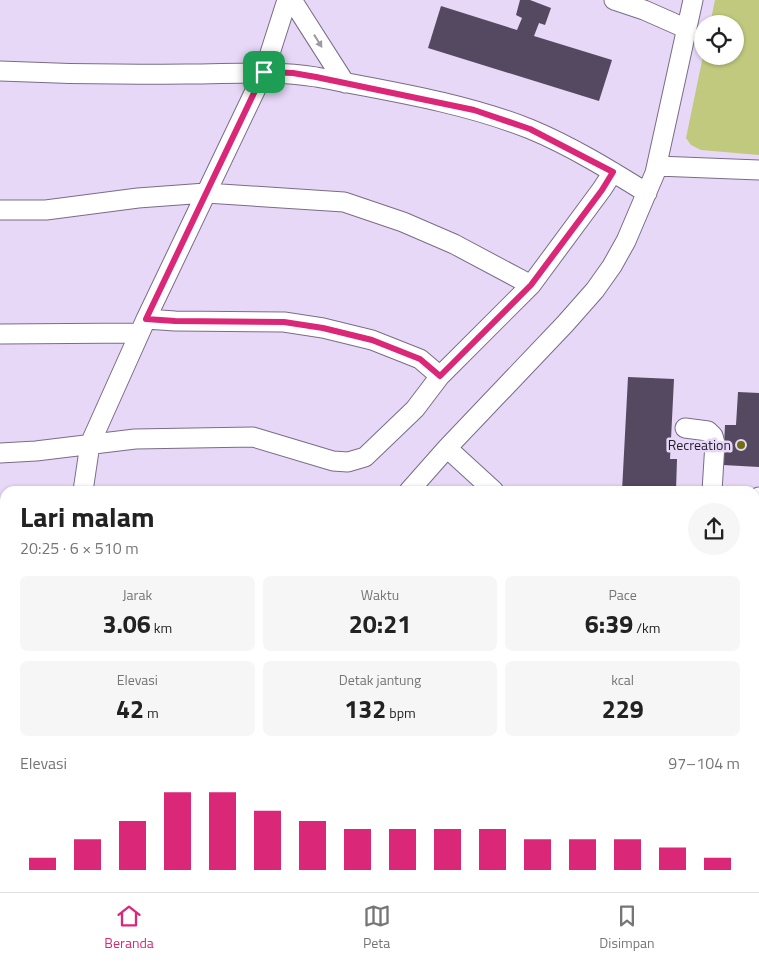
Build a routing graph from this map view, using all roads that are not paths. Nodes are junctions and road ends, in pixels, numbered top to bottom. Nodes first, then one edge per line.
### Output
1 (287, 0) edge
2 (292, 0) edge
3 (614, 0) edge
4 (693, 0) edge
5 (645, 5) edge
6 (687, 29) junction
7 (0, 71) edge
8 (264, 72) junction
9 (345, 83) junction
10 (657, 166) junction
11 (759, 170) edge
12 (613, 172) junction
13 (206, 193) junction
14 (648, 193) junction
15 (0, 210) edge
16 (531, 285) junction
17 (142, 326) junction
18 (0, 334) edge
19 (440, 376) junction
20 (685, 428) dead end
21 (90, 444) junction
22 (447, 448) junction
23 (0, 453) edge
24 (84, 486) edge
25 (413, 486) edge
26 (489, 486) edge
27 (712, 486) edge

1 - 8 street
2 -> 9 street
3 - 5 street
4 - 6 street
5 - 6 street
6 - 10 street
7 - 8 street
8 - 9 street
8 - 13 street
9 - 12 street
10 - 11 street
10 - 14 street
12 - 14 street
12 - 16 street
13 - 15 street
13 - 16 street
13 - 17 street
14 - 22 street
16 - 19 street
17 - 18 street
17 - 19 street
17 - 21 street
19 - 21 street
20 - 27 street
21 - 23 street
21 - 24 street
22 - 25 street
22 - 26 street

